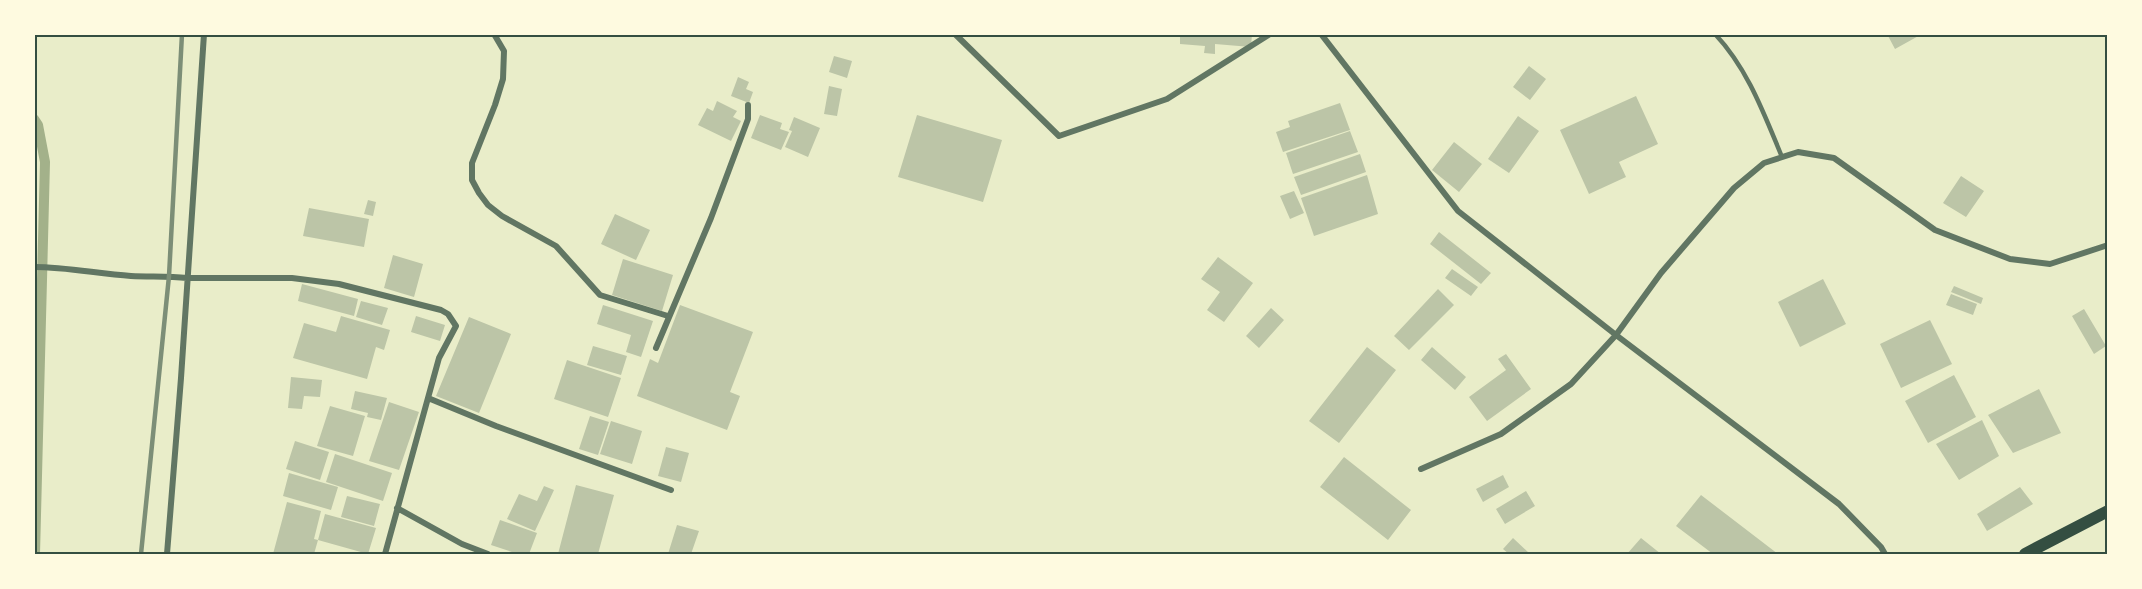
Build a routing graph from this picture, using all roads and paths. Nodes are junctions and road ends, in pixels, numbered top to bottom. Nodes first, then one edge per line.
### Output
1 (204, 34) edge
2 (494, 34) edge
3 (956, 34) edge
4 (1270, 34) edge
5 (1321, 34) edge
6 (1715, 34) edge
7 (748, 105) dead end
8 (1782, 157) junction
9 (2108, 245) edge
10 (34, 267) edge
11 (187, 278) junction
12 (668, 316) junction
13 (1616, 335) junction
14 (656, 348) dead end
15 (428, 398) junction
16 (1421, 469) dead end
17 (671, 490) dead end
18 (398, 508) junction
19 (2108, 511) edge
20 (167, 555) edge
21 (385, 555) edge
22 (488, 555) edge
23 (1885, 555) edge
24 (2025, 555) edge

1 - 11 street
2 - 12 street
3 - 4 street
5 - 13 street
6 - 8 lane
7 - 12 street
8 - 9 street
8 - 13 street
10 - 11 street
11 - 15 street
11 - 20 street
12 - 14 street
13 - 16 street
13 - 23 street
15 - 17 street
15 - 18 street
18 - 21 street
18 - 22 street
19 - 24 main road

